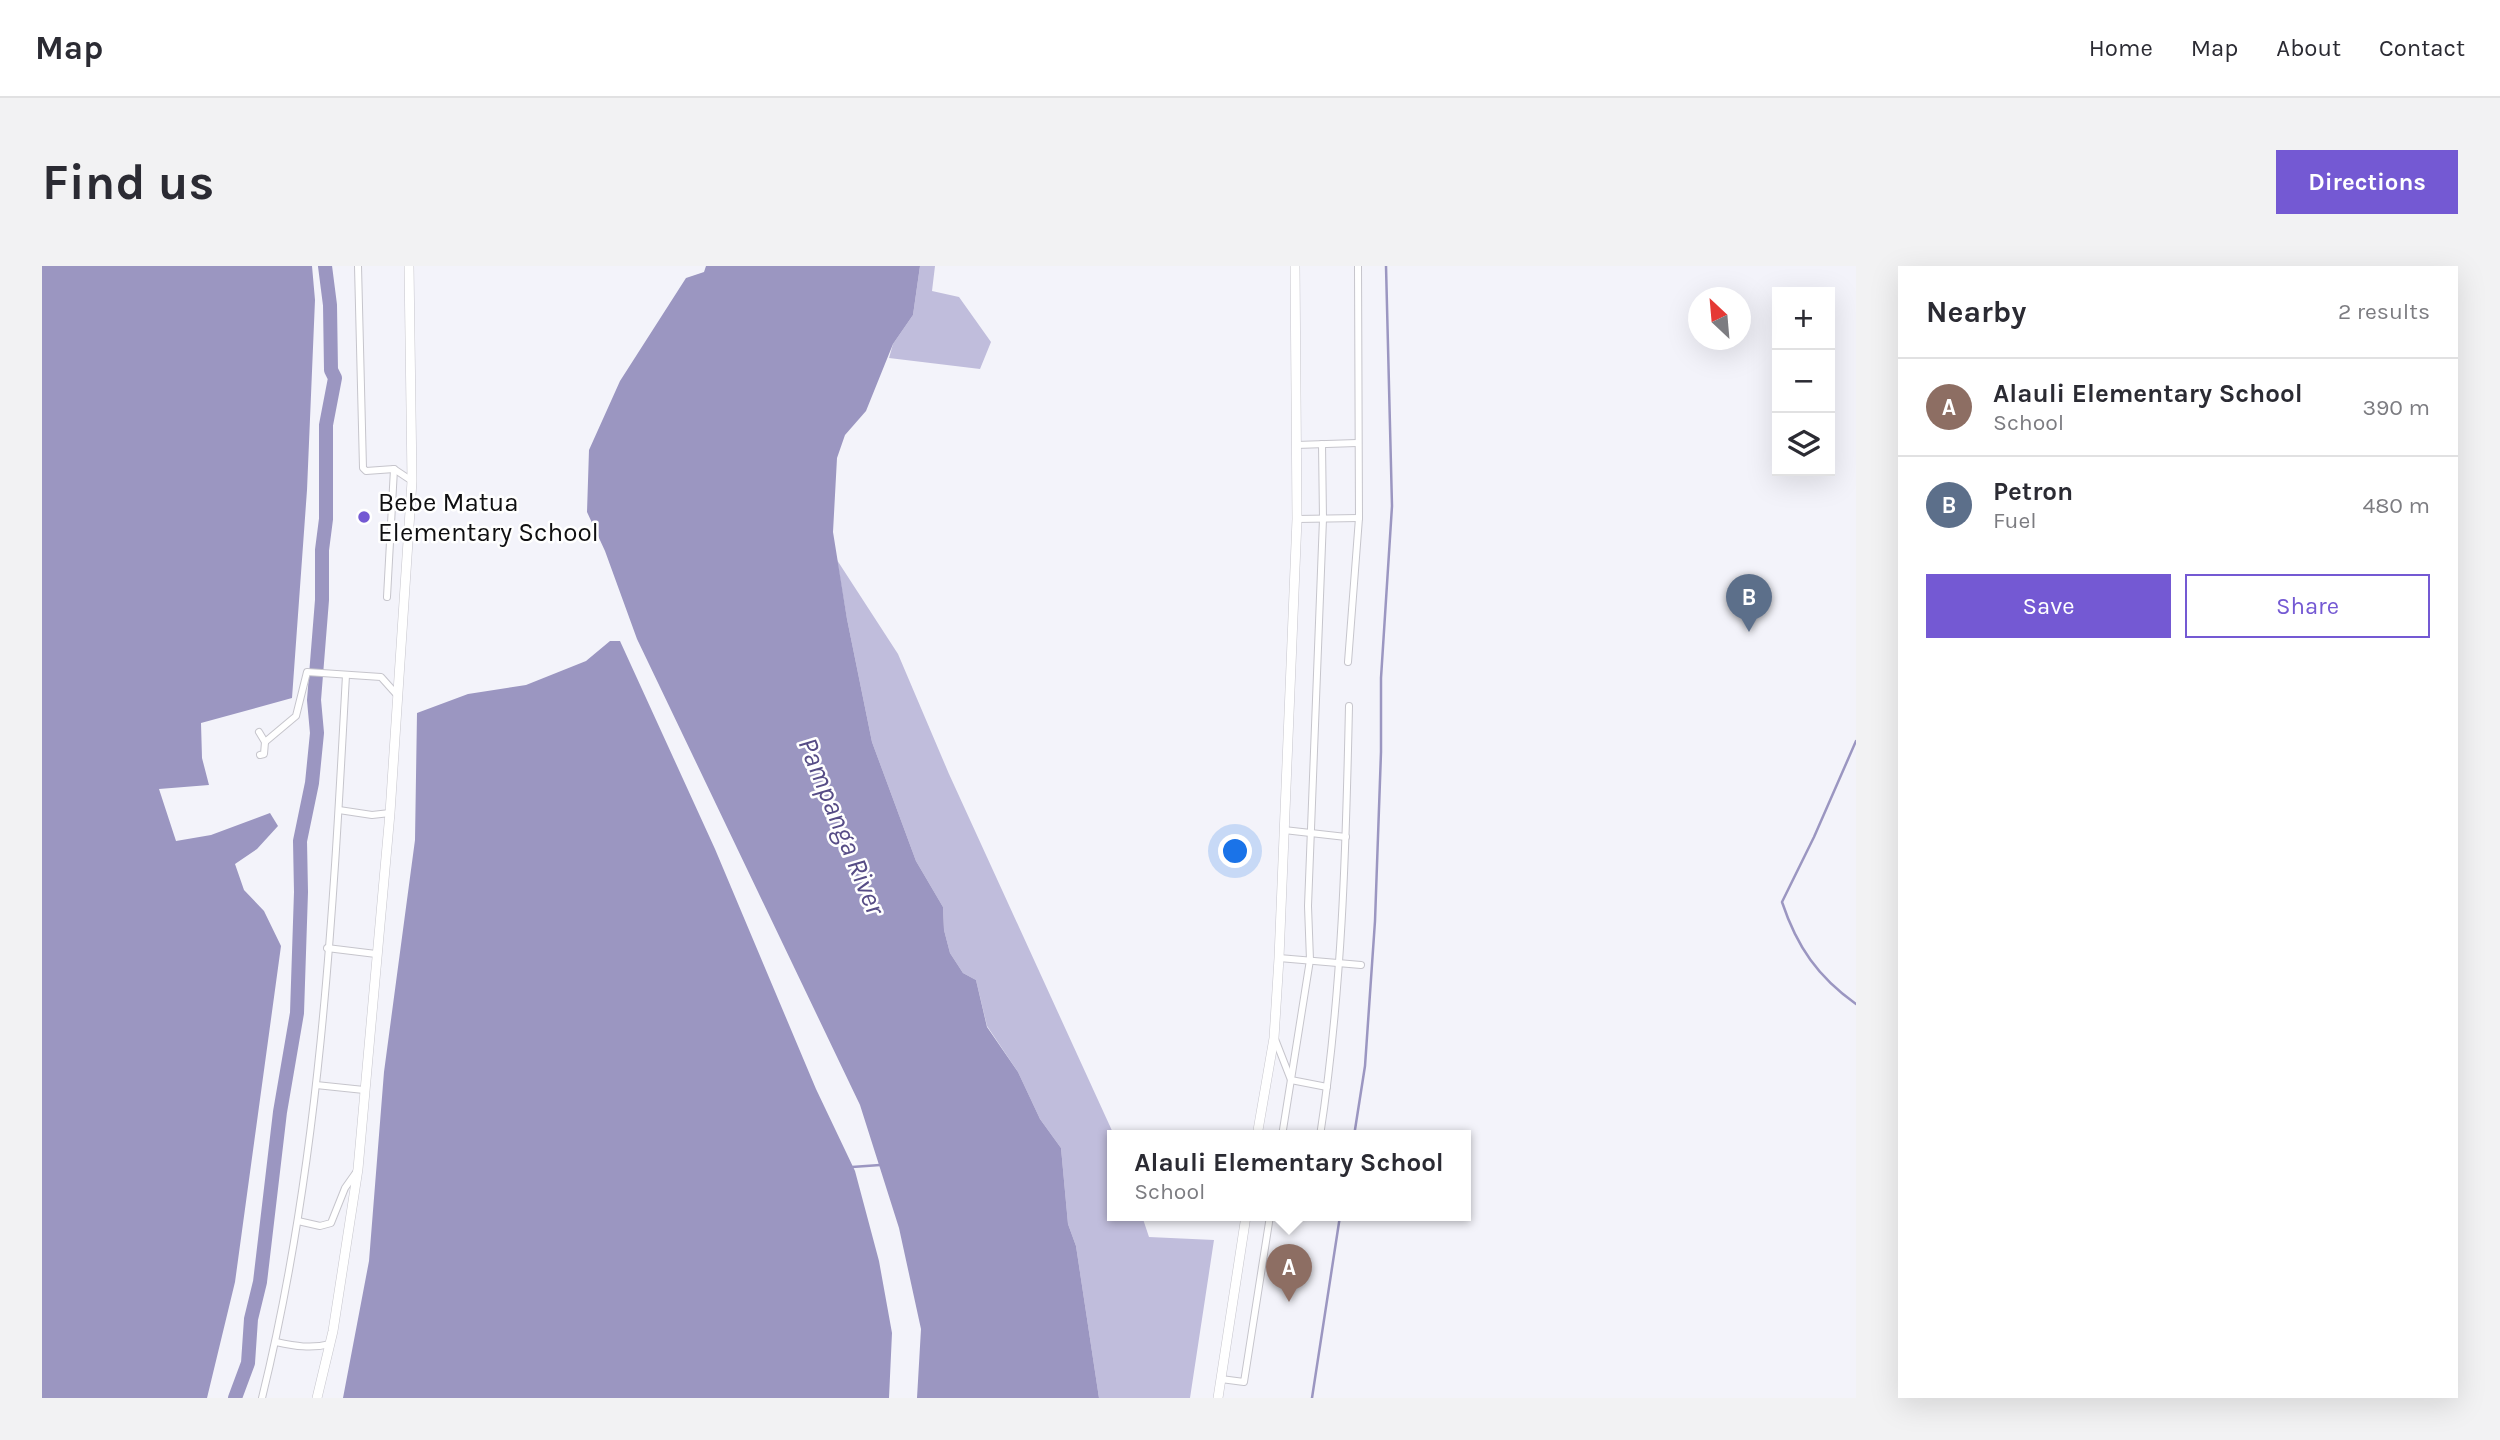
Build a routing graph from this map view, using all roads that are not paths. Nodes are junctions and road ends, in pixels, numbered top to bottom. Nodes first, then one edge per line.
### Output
1 (358, 266) edge
2 (409, 266) edge
3 (1295, 266) edge
4 (1358, 266) edge
5 (1357, 443) junction
6 (1322, 444) junction
7 (1296, 445) junction
8 (394, 469) junction
9 (412, 481) junction
10 (1359, 518) junction
11 (1297, 519) junction
12 (1324, 519) junction
13 (387, 597) dead end
14 (1348, 662) dead end
15 (346, 675) junction
16 (398, 697) junction
17 (1349, 706) dead end
18 (259, 732) dead end
19 (265, 742) junction
20 (260, 755) dead end
21 (339, 810) junction
22 (390, 813) junction
23 (1284, 830) junction
24 (1311, 833) junction
25 (1346, 837) junction
26 (327, 948) junction
27 (376, 954) junction
28 (1279, 958) junction
29 (1310, 960) junction
30 (1340, 962) junction
31 (1361, 965) dead end
32 (1274, 1038) junction
33 (1291, 1080) junction
34 (316, 1085) junction
35 (1327, 1087) junction
36 (365, 1090) junction
37 (1258, 1130) edge
38 (1283, 1130) edge
39 (1321, 1130) edge
40 (358, 1169) junction
41 (298, 1221) junction
42 (1245, 1221) edge
43 (1269, 1221) edge
44 (276, 1342) junction
45 (330, 1344) junction
46 (1221, 1379) junction
47 (262, 1398) edge
48 (317, 1398) edge
49 (1218, 1398) edge

1 - 8 street
2 - 9 street
3 - 7 street
4 - 5 street
5 - 6 street
5 - 10 street
6 - 7 street
6 - 12 street
7 - 11 street
8 - 9 street
8 - 13 street
9 - 16 street
10 - 12 street
10 - 14 street
11 - 12 street
11 - 23 street
12 - 24 street
15 - 16 street
15 - 19 street
15 - 21 street
16 - 22 street
17 - 25 street
18 - 19 street
19 - 20 street
21 - 22 street
21 - 26 street
22 - 27 street
23 - 24 street
23 - 28 street
24 - 25 street
24 - 29 street
25 - 30 street
26 - 27 street
26 - 34 street
27 - 36 street
28 - 29 street
28 - 32 street
29 - 30 street
29 - 33 street
30 - 31 street
30 - 35 street
32 - 33 street
32 - 37 street
33 - 35 street
33 - 38 street
34 - 36 street
34 - 41 street
35 - 39 street
36 - 40 street
40 - 41 street
40 - 45 street
41 - 44 street
42 - 46 street
43 - 46 street
44 - 45 street
44 - 47 street
45 - 48 street
46 - 49 street

